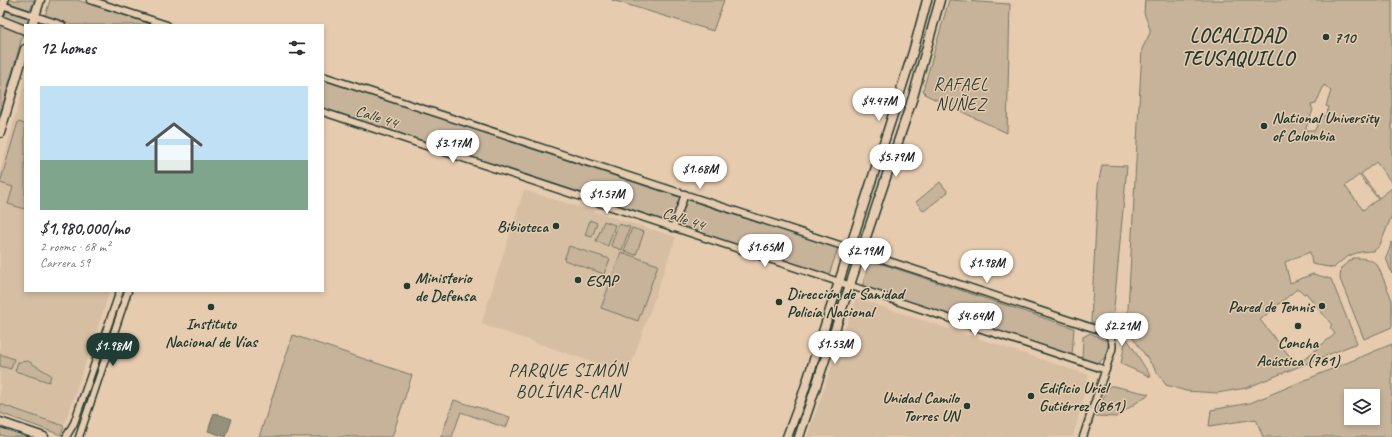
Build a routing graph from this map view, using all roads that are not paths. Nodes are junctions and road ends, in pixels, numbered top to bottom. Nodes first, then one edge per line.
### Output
1 (40, 0) edge
2 (90, 0) edge
3 (927, 0) edge
4 (940, 0) edge
5 (2, 6) edge
6 (35, 16) junction
7 (0, 20) edge
8 (32, 24) edge
9 (59, 24) edge
10 (164, 24) edge
11 (24, 30) edge
12 (24, 52) edge
13 (324, 76) edge
14 (324, 112) edge
15 (0, 133) edge
16 (685, 194) junction
17 (673, 228) junction
18 (849, 248) junction
19 (861, 252) junction
20 (838, 282) junction
21 (851, 286) junction
22 (120, 292) edge
23 (128, 292) edge
24 (1106, 370) junction
25 (0, 422) edge
26 (44, 437) edge
27 (66, 437) edge
28 (79, 437) edge
29 (787, 437) edge
30 (800, 437) edge
31 (1083, 437) edge

1 - 6 main road
2 - 10 street
3 - 18 main road
4 - 19 main road
5 - 6 street
6 - 8 main road
6 - 9 street
7 - 11 main road
12 - 15 main road
13 - 16 street, Calle 44
14 - 17 street, Calle 44
16 - 17 street
16 - 18 street, Calle 44
17 - 20 street, Calle 44
18 - 19 street, Calle 44
18 - 20 main road
19 - 21 main road
19 - 24 street, Calle 44
20 - 21 street, Calle 44
20 - 29 main road
21 - 24 street, Calle 44
21 - 30 main road
22 - 27 street
23 - 28 street
24 - 31 street
25 - 26 main road

